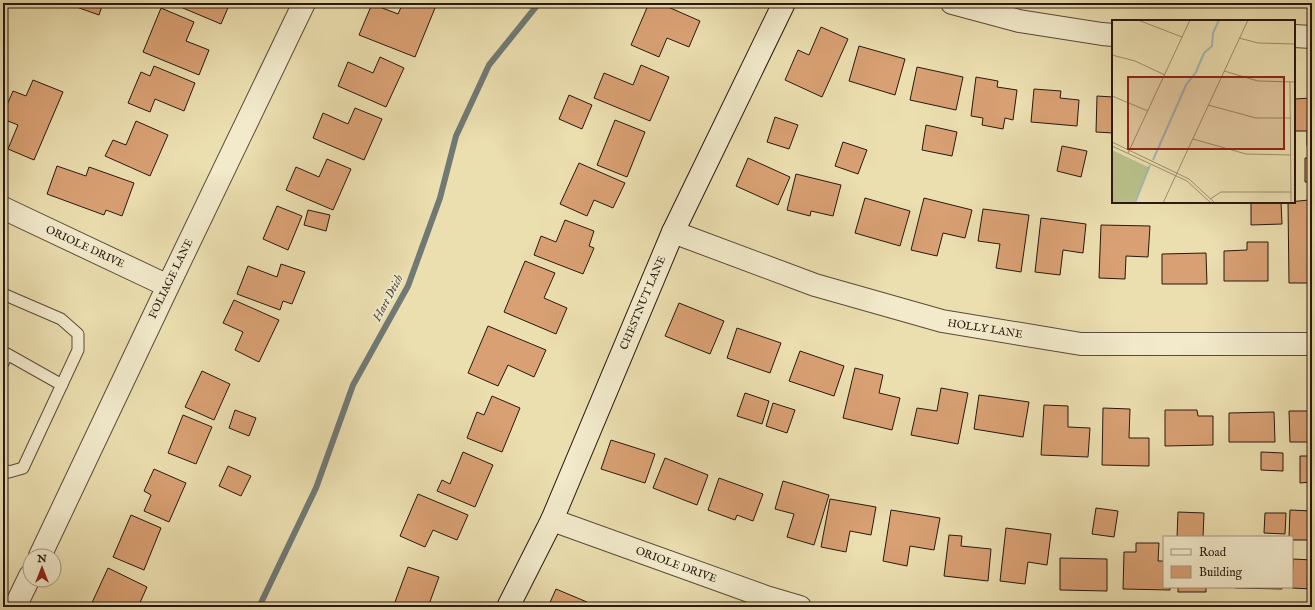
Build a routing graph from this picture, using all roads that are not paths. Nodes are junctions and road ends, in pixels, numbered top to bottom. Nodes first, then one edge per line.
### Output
1 (304, 3) edge
2 (784, 3) edge
3 (952, 3) edge
4 (1112, 35) edge
5 (1295, 36) edge
6 (1312, 37) edge
7 (3, 208) edge
8 (673, 232) junction
9 (168, 286) junction
10 (3, 294) edge
11 (1312, 344) edge
12 (4, 356) edge
13 (62, 385) junction
14 (3, 469) edge
15 (552, 520) junction
16 (44, 548) edge
17 (24, 588) edge
18 (15, 607) edge
19 (508, 607) edge
20 (800, 607) edge

1 - 9 street, FOLIAGE LANE
2 - 8 street, CHESTNUT LANE
3 - 4 street
5 - 6 street
7 - 9 street, ORIOLE DRIVE
8 - 11 street, HOLLY LANE
8 - 15 street, CHESTNUT LANE
9 - 16 street, FOLIAGE LANE
10 - 13 lane
12 - 13 lane
13 - 14 lane
15 - 19 street, CHESTNUT LANE
15 - 20 street, ORIOLE DRIVE
17 - 18 street

